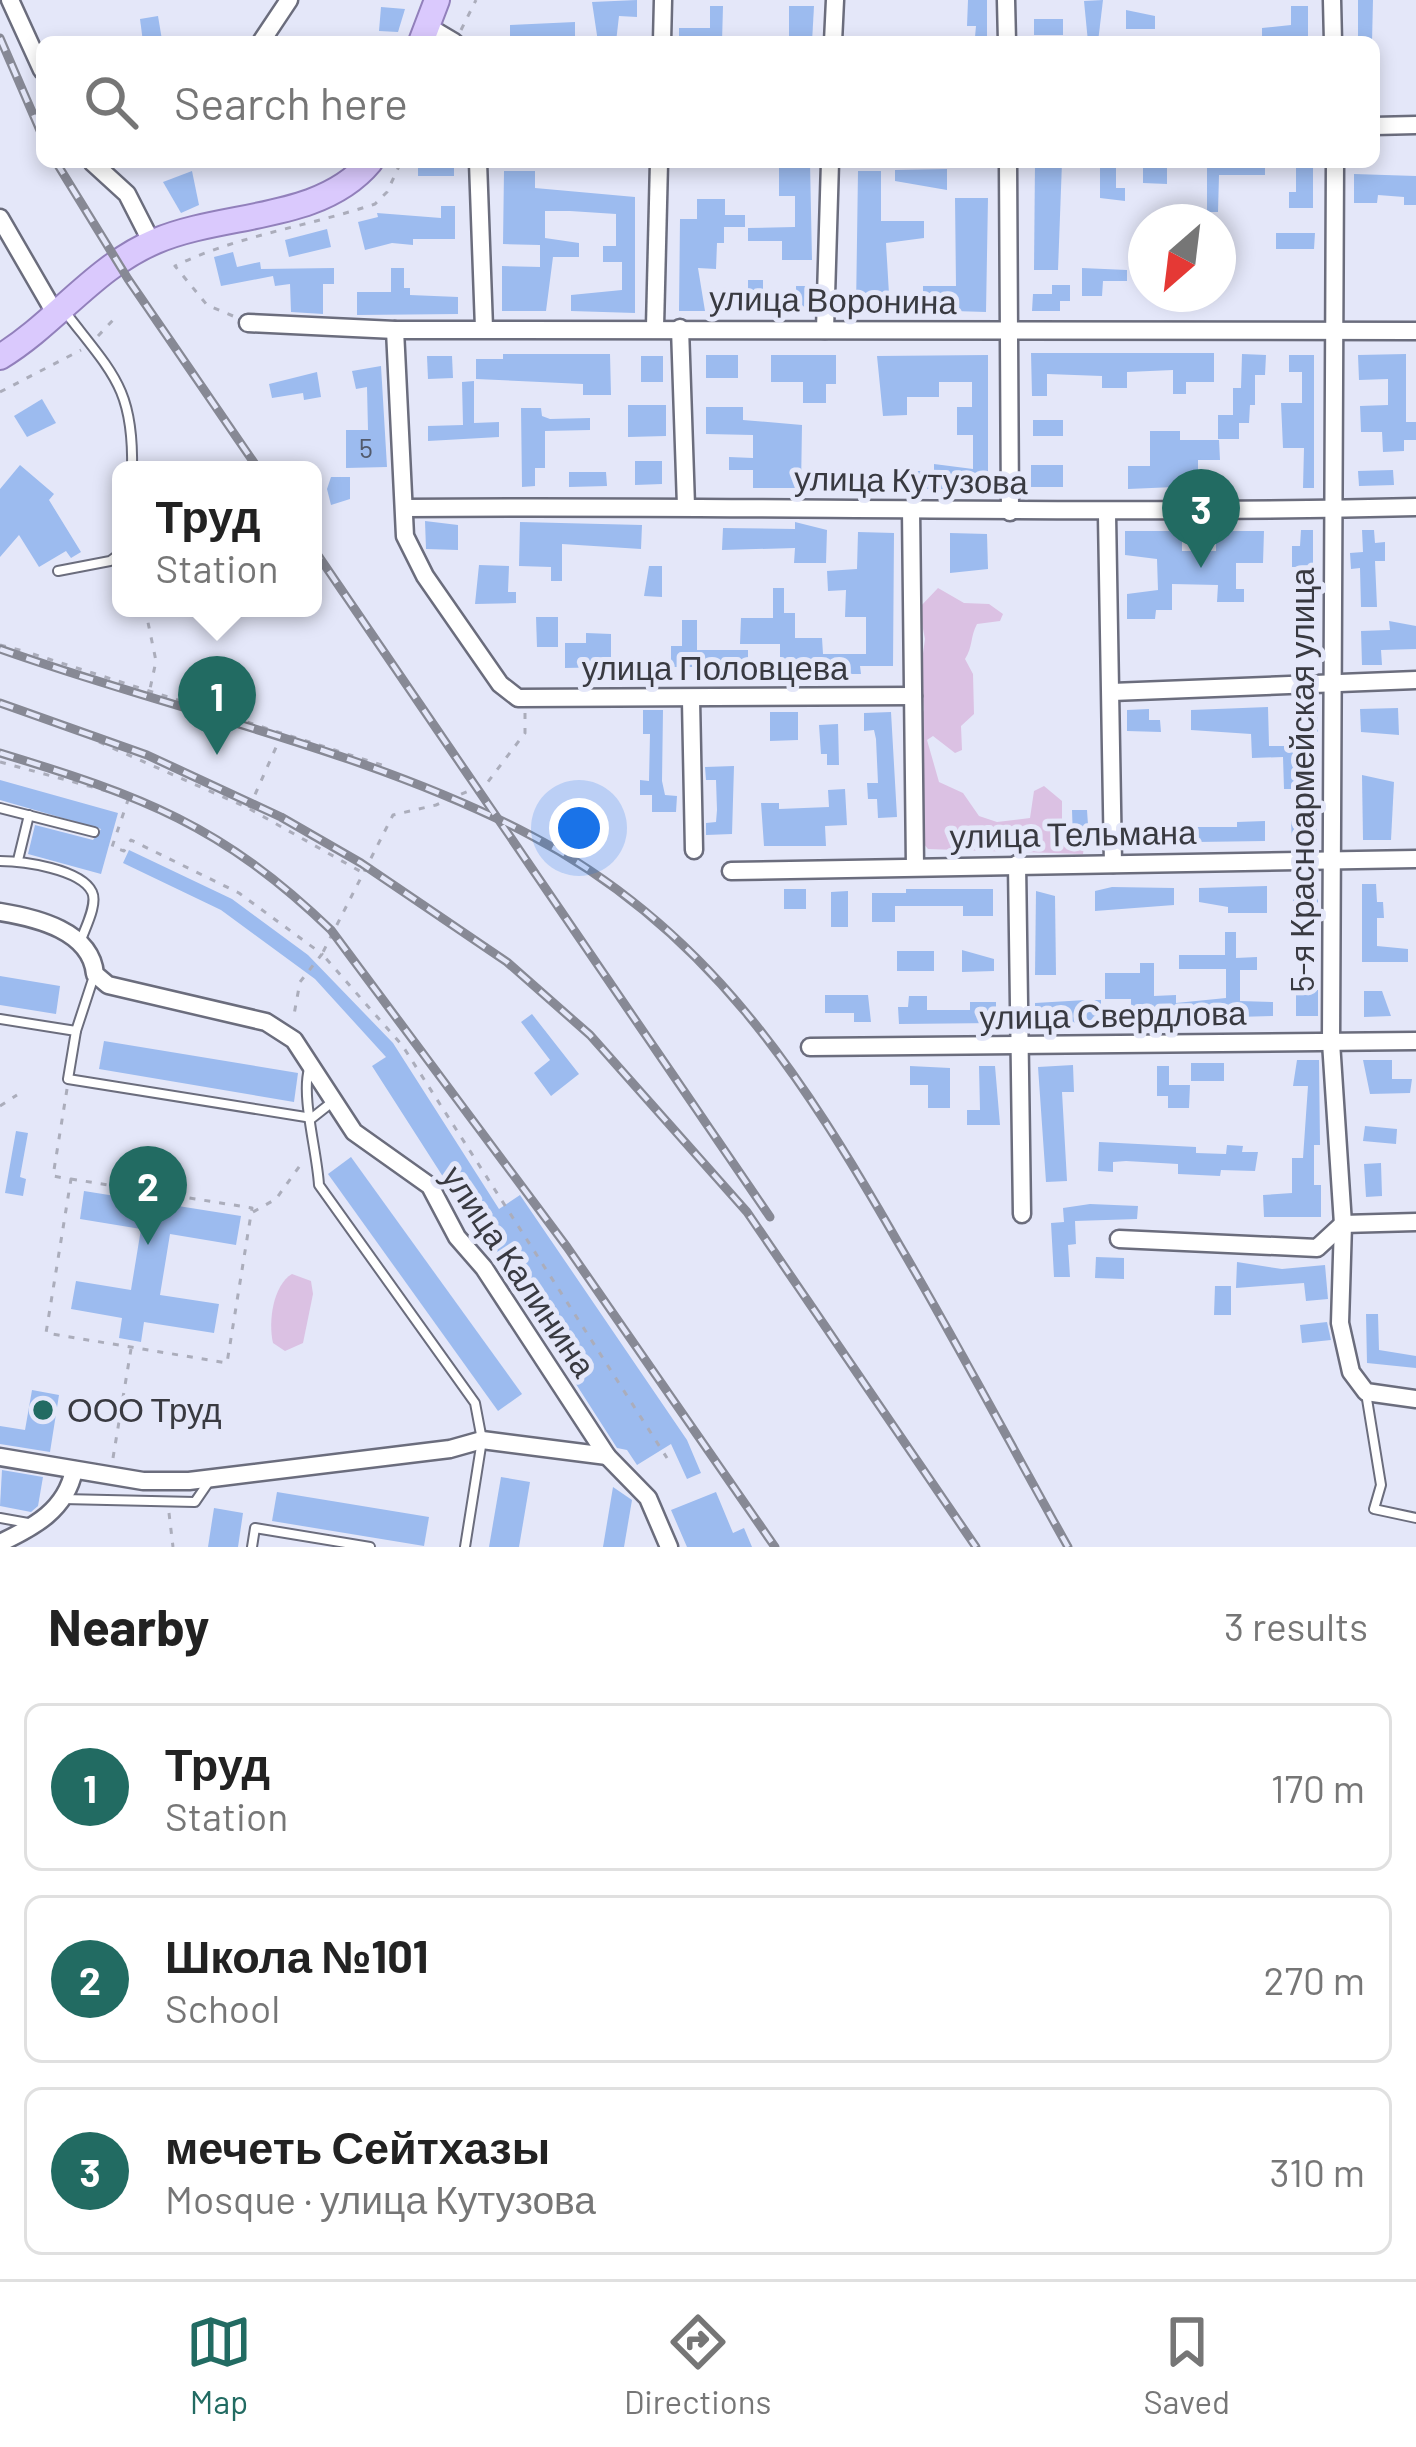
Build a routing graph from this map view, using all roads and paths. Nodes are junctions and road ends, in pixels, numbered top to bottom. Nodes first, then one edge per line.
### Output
1 (10, 0) edge
2 (289, 0) edge
3 (437, 0) edge
4 (476, 0) edge
5 (663, 0) edge
6 (835, 0) edge
7 (1006, 0) edge
8 (1332, 0) edge
9 (424, 34) edge
10 (265, 36) edge
11 (458, 36) edge
12 (662, 36) edge
13 (833, 36) edge
14 (1007, 36) edge
15 (1333, 36) edge
16 (36, 57) edge
17 (1416, 125) edge
18 (1380, 126) edge
19 (99, 168) edge
20 (363, 168) edge
21 (398, 168) edge
22 (478, 168) edge
23 (659, 168) edge
24 (830, 168) edge
25 (1008, 168) edge
26 (1335, 168) edge
27 (0, 218) edge
28 (152, 243) junction
29 (58, 310) junction
30 (113, 320) dead end
31 (248, 323) joint
32 (655, 327) junction
33 (484, 328) junction
34 (680, 328) junction
35 (395, 330) junction
36 (825, 330) junction
37 (1416, 331) edge
38 (1330, 333) junction
39 (1006, 334) junction
40 (90, 344) junction
41 (0, 357) edge
42 (0, 392) edge
43 (132, 461) edge
44 (686, 506) junction
45 (1416, 507) edge
46 (405, 508) junction
47 (911, 509) junction
48 (1331, 509) junction
49 (1010, 512) junction
50 (1107, 514) junction
51 (112, 560) edge
52 (58, 572) dead end
53 (147, 617) edge
54 (0, 645) edge
55 (1416, 680) edge
56 (1331, 682) junction
57 (149, 691) junction
58 (1112, 692) junction
59 (913, 696) junction
60 (518, 698) junction
61 (692, 700) junction
62 (282, 733) junction
63 (100, 742) dead end
64 (0, 762) edge
65 (385, 766) dead end
66 (0, 808) edge
67 (248, 808) junction
68 (29, 815) junction
69 (94, 832) dead end
70 (694, 850) dead end
71 (1416, 859) edge
72 (1332, 860) junction
73 (0, 861) edge
74 (17, 861) junction
75 (1017, 864) junction
76 (1113, 864) junction
77 (915, 867) junction
78 (731, 871) dead end
79 (365, 874) junction
80 (0, 912) edge
81 (81, 940) junction
82 (322, 954) junction
83 (95, 974) junction
84 (0, 1019) edge
85 (76, 1031) junction
86 (294, 1040) junction
87 (1416, 1041) edge
88 (1331, 1042) junction
89 (1019, 1047) junction
90 (810, 1048) dead end
91 (309, 1070) junction
92 (68, 1079) junction
93 (17, 1095) dead end
94 (331, 1103) junction
95 (0, 1106) edge
96 (313, 1118) junction
97 (317, 1141) junction
98 (71, 1179) junction
99 (251, 1213) junction
100 (1022, 1214) dead end
101 (1416, 1222) edge
102 (1343, 1225) junction
103 (1119, 1240) dead end
104 (131, 1347) junction
105 (1366, 1392) junction
106 (1416, 1399) edge
107 (482, 1440) junction
108 (607, 1456) junction
109 (0, 1457) edge
110 (668, 1458) dead end
111 (74, 1470) junction
112 (110, 1475) junction
113 (211, 1478) junction
114 (62, 1499) junction
115 (169, 1504) junction
116 (0, 1518) edge
117 (1416, 1518) edge
118 (30, 1534) edge
119 (0, 1543) edge
120 (173, 1547) edge
121 (252, 1547) edge
122 (370, 1547) edge
123 (464, 1547) edge
124 (669, 1547) edge

1 - 16 street
2 - 10 street
3 - 9 main road
4 - 11 path
5 - 12 street
6 - 13 street
7 - 14 street
8 - 15 street
17 - 18 street
19 - 28 street
20 - 28 main road
21 - 31 path
22 - 33 street
23 - 32 street
24 - 36 street
25 - 39 street
26 - 38 street, 5-я Красноармейская улица
27 - 29 street
28 - 29 main road
29 - 40 lane
29 - 41 main road
30 - 40 path
31 - 35 street, улица Воронина
32 - 33 street, улица Воронина
32 - 34 street, улица Воронина
33 - 35 street, улица Воронина
34 - 36 street, улица Воронина
34 - 44 street
35 - 46 street
36 - 39 street, улица Воронина
37 - 38 street, улица Воронина
38 - 39 street, улица Воронина
38 - 48 street, 5-я Красноармейская улица
39 - 49 street
40 - 42 path
40 - 43 lane
44 - 46 street, улица Кутузова
44 - 47 street, улица Кутузова
45 - 48 street, улица Кутузова
46 - 60 street
47 - 49 street, улица Кутузова
47 - 59 street
48 - 50 street, улица Кутузова
48 - 56 street, 5-я Красноармейская улица
49 - 50 street, улица Кутузова
50 - 58 street
51 - 52 lane
53 - 57 path
54 - 57 path
55 - 56 street
56 - 58 street
56 - 72 street, 5-я Красноармейская улица
57 - 62 path
58 - 76 street
59 - 61 street, улица Половцева
59 - 77 street
60 - 61 street, улица Половцева
60 - 79 path
61 - 70 street
62 - 65 path
62 - 67 path
63 - 67 path
64 - 82 path
66 - 68 lane
67 - 79 path
68 - 69 lane
68 - 74 lane
71 - 72 street, улица Тельмана
72 - 76 street, улица Тельмана
72 - 88 street, 5-я Красноармейская улица
73 - 74 lane
74 - 81 lane
75 - 76 street, улица Тельмана
75 - 77 street, улица Тельмана
75 - 89 street
77 - 78 street, улица Тельмана
79 - 82 path
80 - 81 street
81 - 83 street
82 - 86 path
82 - 110 path
83 - 85 lane
83 - 86 street
84 - 85 lane
85 - 92 lane
86 - 91 street, улица Калинина
87 - 88 street, улица Свердлова
88 - 89 street, улица Свердлова
88 - 102 street, 5-я Красноармейская улица
89 - 90 street, улица Свердлова
89 - 100 street
91 - 94 street, улица Калинина
91 - 96 lane
92 - 96 lane
92 - 98 path
93 - 95 path
94 - 96 lane
94 - 108 street, улица Калинина
96 - 97 lane
97 - 99 path
97 - 107 lane
98 - 99 path
98 - 104 path
99 - 104 path
101 - 102 street
102 - 103 street
102 - 105 street, 5-я Красноармейская улица
104 - 112 path
105 - 106 street
105 - 117 lane
107 - 108 street
107 - 113 street
107 - 123 lane
108 - 124 street, улица Калинина
109 - 111 street
111 - 112 street
111 - 114 street
112 - 113 street
113 - 115 lane
114 - 115 lane
114 - 118 street
115 - 120 path
116 - 118 lane
118 - 119 street
121 - 122 lane

